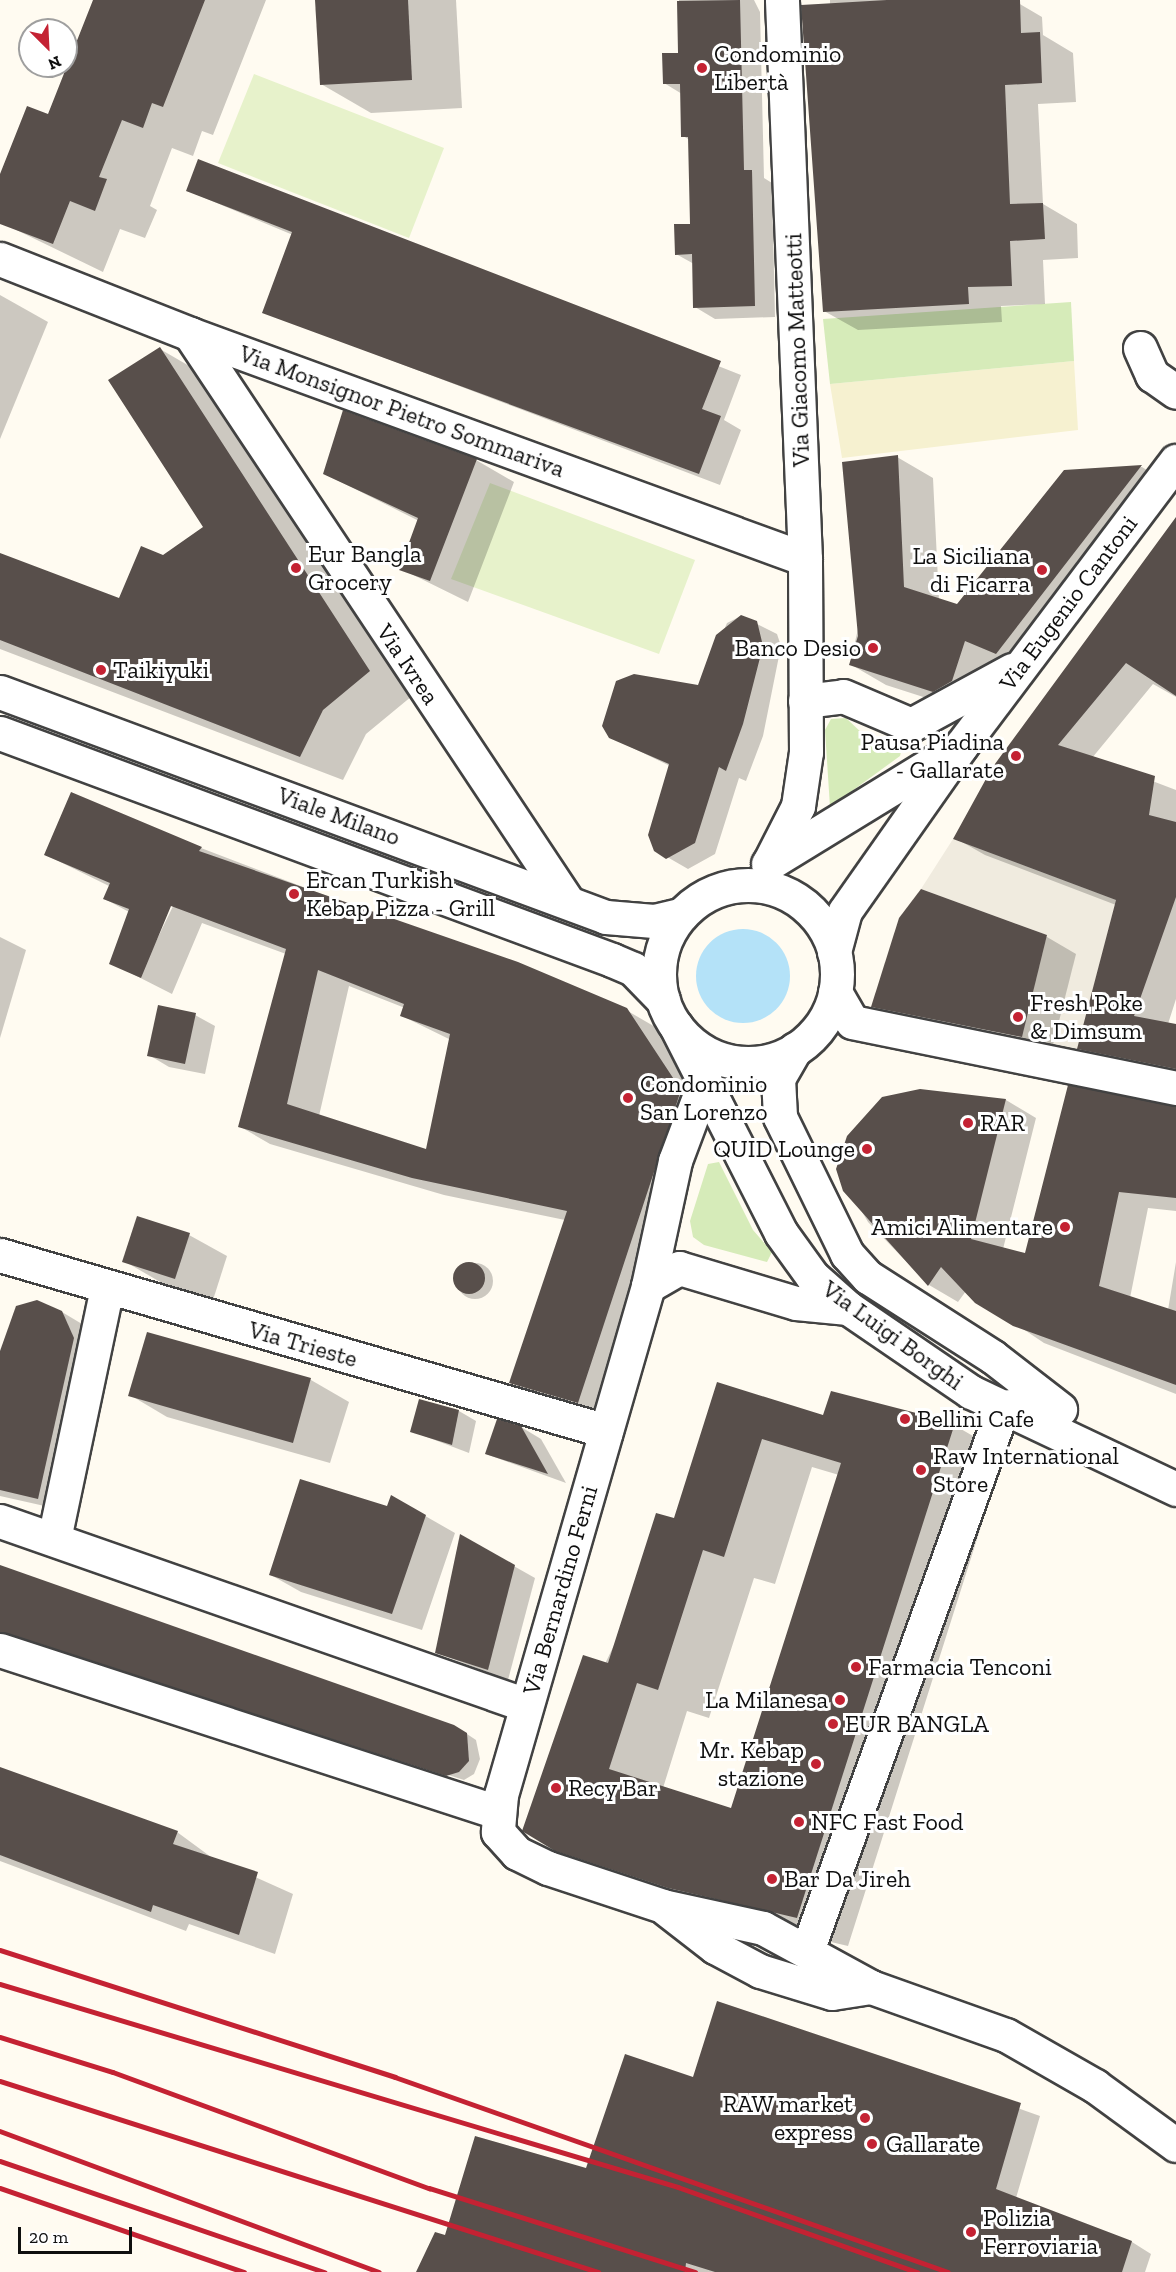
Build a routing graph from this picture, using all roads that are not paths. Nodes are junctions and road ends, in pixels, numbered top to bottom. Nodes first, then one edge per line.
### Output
1 (782, 0) edge
2 (0, 259) edge
3 (190, 334) junction
4 (1176, 365) edge
5 (1176, 392) edge
6 (1176, 461) edge
7 (805, 559) junction
8 (1022, 665) junction
9 (0, 692) edge
10 (805, 701) junction
11 (0, 733) edge
12 (961, 746) junction
13 (769, 863) junction
14 (729, 887) junction
15 (568, 902) junction
16 (681, 915) junction
17 (834, 952) junction
18 (835, 992) junction
19 (670, 1013) junction
20 (795, 1049) junction
21 (705, 1081) junction
22 (1176, 1088) edge
23 (0, 1255) edge
24 (648, 1286) junction
25 (107, 1287) junction
26 (848, 1308) junction
27 (1049, 1401) junction
28 (1003, 1407) junction
29 (606, 1431) junction
30 (1136, 1465) junction
31 (1176, 1489) edge
32 (0, 1521) edge
33 (54, 1539) junction
34 (0, 1650) edge
35 (526, 1705) junction
36 (497, 1812) junction
37 (663, 1906) junction
38 (808, 1947) junction
39 (872, 1987) junction
40 (1176, 2145) edge

1 - 7 street, Via Giacomo Matteotti
2 - 3 street, Via Monsignor Pietro Sommariva
3 - 7 street, Via Monsignor Pietro Sommariva
3 - 15 street, Via Ivrea
4 - 5 street
6 - 8 street, Via Eugenio Cantoni
7 - 10 street, Via Giacomo Matteotti
8 - 10 street
8 - 12 street, Via Eugenio Cantoni
9 - 15 street, Viale Milano
10 - 13 street, Via Giacomo Matteotti
11 - 19 street, Viale Milano
12 - 13 street, Via Eugenio Cantoni
12 - 17 street, Via Eugenio Cantoni
13 - 14 street, Via Eugenio Cantoni
14 - 16 street
14 - 17 street
15 - 16 street, Viale Milano
16 - 19 street
17 - 18 street
18 - 20 street
18 - 22 street
19 - 20 street
19 - 21 street, Via Luigi Borghi
20 - 27 street, Via Luigi Borghi
21 - 24 street, Via Bernardino Ferni
21 - 26 street, Via Luigi Borghi
23 - 25 street, Via Trieste
24 - 26 street
24 - 29 street, Via Bernardino Ferni
25 - 29 street, Via Trieste
25 - 33 street
26 - 28 street, Via Luigi Borghi
27 - 28 street
27 - 30 street, Via Luigi Borghi
28 - 30 street, Via Luigi Borghi
28 - 38 street
29 - 35 street, Via Bernardino Ferni
30 - 31 street, Via Luigi Borghi
32 - 33 street
33 - 35 street
34 - 36 street
35 - 36 street, Via Bernardino Ferni
36 - 37 street, Via Bernardino Ferni
37 - 38 street
37 - 39 street
38 - 39 street
39 - 40 street

